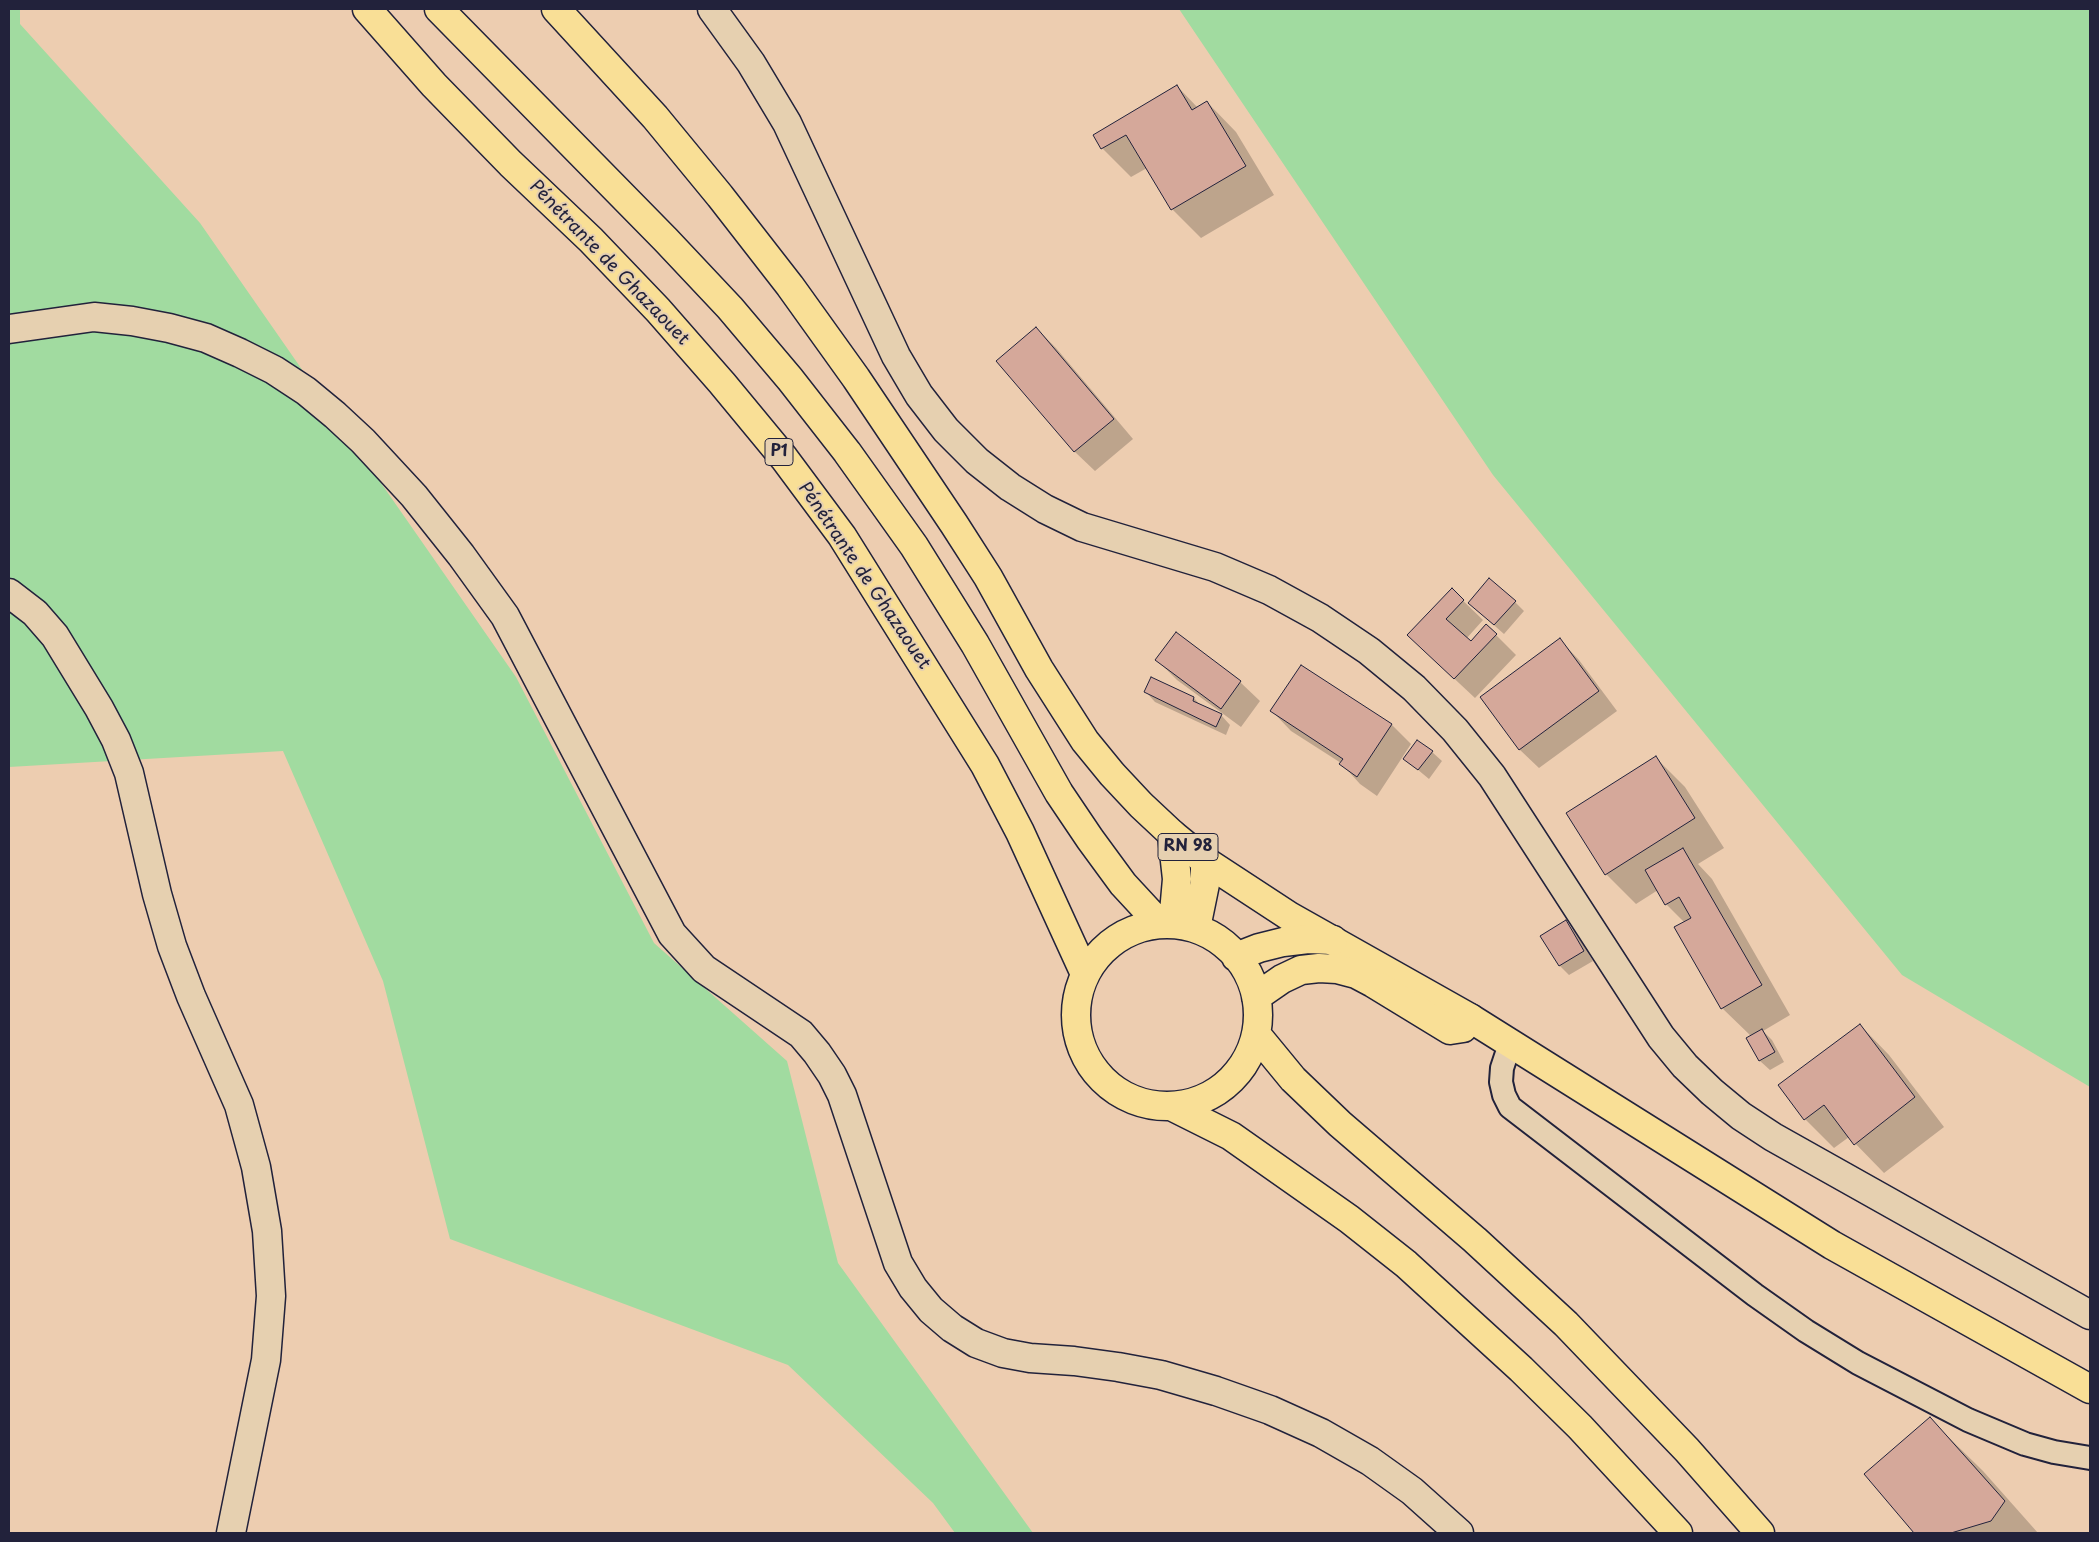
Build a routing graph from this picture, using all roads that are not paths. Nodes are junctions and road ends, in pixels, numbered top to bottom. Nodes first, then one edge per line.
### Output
1 (367, 9) edge
2 (439, 9) edge
3 (556, 9) edge
4 (712, 9) edge
5 (9, 329) edge
6 (9, 593) edge
7 (1172, 834) junction
8 (1204, 861) junction
9 (1176, 925) junction
10 (1333, 940) junction
11 (1236, 956) junction
12 (1085, 974) junction
13 (1256, 997) junction
14 (1470, 1018) junction
15 (1256, 1034) junction
16 (1514, 1045) junction
17 (1171, 1106) junction
18 (2090, 1315) edge
19 (2090, 1389) edge
20 (2090, 1458) edge
21 (231, 1533) edge
22 (1459, 1533) edge
23 (1678, 1533) edge
24 (1760, 1533) edge

1 - 12 main road, Pénétrante de Ghazaouet / P1
2 - 9 main road
3 - 7 main road, RN 98
4 - 18 street
5 - 22 street
6 - 21 street
7 - 8 main road, RN 98
7 - 9 main road
8 - 9 main road
8 - 10 main road, RN 98
9 - 11 main road
9 - 12 main road
10 - 11 main road
10 - 14 main road, RN 98
11 - 13 main road
12 - 17 main road
13 - 14 main road
13 - 15 main road
14 - 16 main road, RN 98
15 - 17 main road
15 - 24 main road
16 - 19 main road, RN 98
16 - 20 lane
17 - 23 main road

